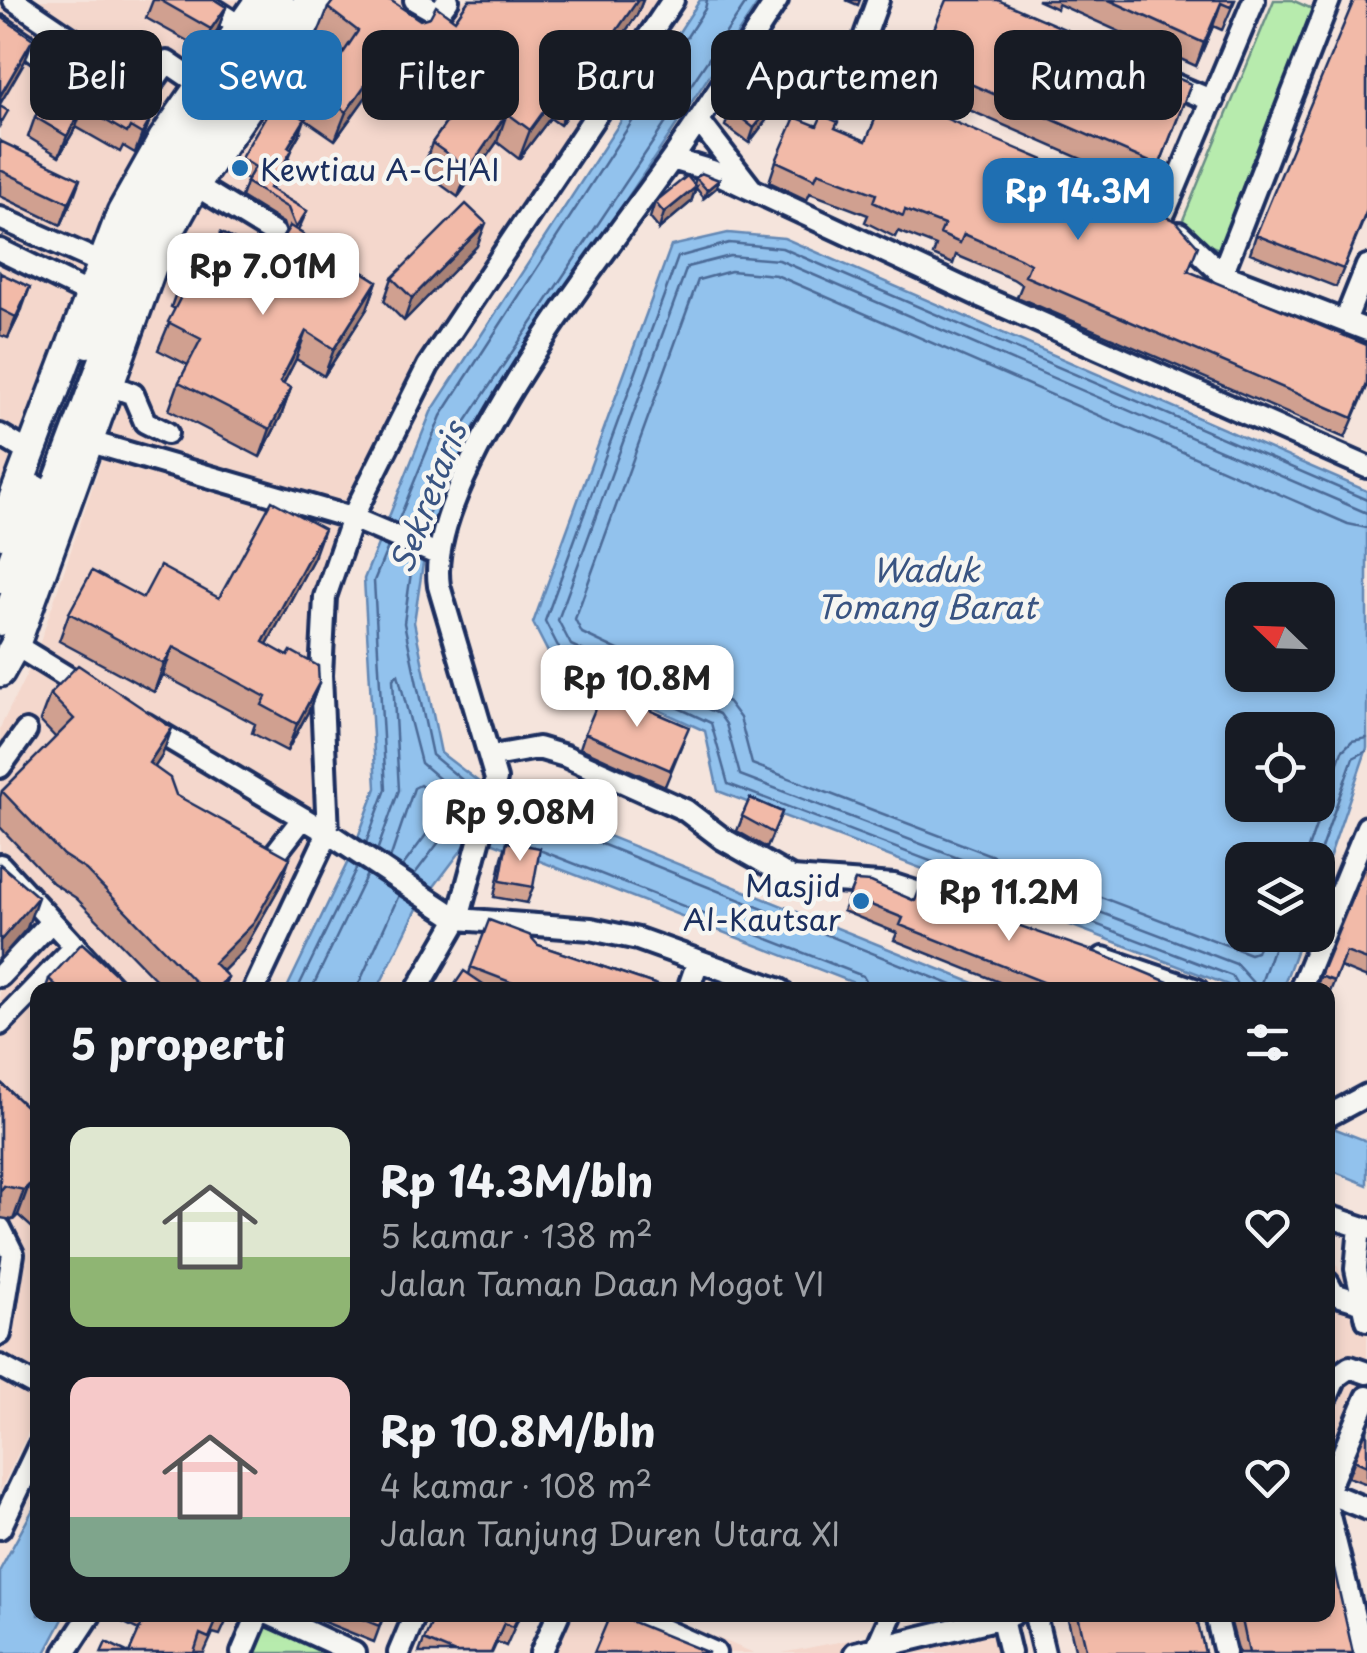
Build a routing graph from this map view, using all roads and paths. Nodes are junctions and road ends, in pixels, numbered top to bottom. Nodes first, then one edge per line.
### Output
1 (14, 0) edge
2 (199, 0) edge
3 (260, 0) edge
4 (283, 0) edge
5 (305, 0) edge
6 (322, 0) edge
7 (415, 0) edge
8 (448, 0) edge
9 (673, 0) edge
10 (776, 0) edge
11 (878, 0) edge
12 (1254, 0) edge
13 (1320, 3) edge
14 (241, 26) junction
15 (0, 27) edge
16 (238, 30) edge
17 (866, 30) edge
18 (30, 48) edge
19 (182, 72) edge
20 (1182, 88) edge
21 (1212, 101) junction
22 (182, 105) edge
23 (699, 120) junction
24 (672, 159) junction
25 (196, 185) junction
26 (751, 188) junction
27 (1115, 200) edge
28 (1160, 214) junction
29 (0, 218) edge
30 (274, 234) dead end
31 (0, 250) edge
32 (156, 254) junction
33 (102, 264) junction
34 (1367, 266) edge
35 (1222, 274) junction
36 (200, 276) edge
37 (90, 294) junction
38 (1345, 321) junction
39 (1367, 330) edge
40 (108, 384) junction
41 (168, 433) dead end
42 (0, 436) edge
43 (86, 441) junction
44 (30, 453) junction
45 (1367, 467) edge
46 (352, 518) junction
47 (0, 534) edge
48 (435, 553) junction
49 (0, 583) edge
50 (8, 636) edge
51 (0, 672) edge
52 (26, 731) dead end
53 (493, 756) junction
54 (0, 767) edge
55 (303, 818) junction
56 (1367, 827) edge
57 (335, 838) junction
58 (237, 846) edge
59 (0, 865) edge
60 (957, 906) edge
61 (450, 914) junction
62 (51, 922) junction
63 (76, 946) junction
64 (1083, 951) edge
65 (698, 961) junction
66 (0, 976) edge
67 (41, 982) edge
68 (108, 982) edge
69 (258, 982) edge
70 (420, 982) edge
71 (691, 982) edge
72 (757, 982) edge
73 (1174, 982) edge
74 (1303, 982) edge
75 (30, 993) edge
76 (0, 1024) edge
77 (1367, 1095) edge
78 (1335, 1112) edge
79 (1335, 1218) edge
80 (0, 1228) edge
81 (1363, 1228) edge
82 (1335, 1295) edge
83 (1363, 1311) edge
84 (0, 1334) edge
85 (0, 1366) edge
86 (1367, 1374) edge
87 (30, 1382) dead end
88 (1335, 1383) edge
89 (1367, 1397) edge
90 (30, 1465) edge
91 (1335, 1474) edge
92 (1335, 1494) edge
93 (1367, 1510) edge
94 (0, 1528) edge
95 (1335, 1539) edge
96 (85, 1622) edge
97 (255, 1622) edge
98 (286, 1622) edge
99 (412, 1622) edge
100 (555, 1622) edge
101 (646, 1622) edge
102 (888, 1622) edge
103 (982, 1622) edge
104 (1006, 1622) edge
105 (1037, 1622) edge
106 (1218, 1622) edge
107 (876, 1649) junction
108 (65, 1653) edge
109 (242, 1653) edge
110 (354, 1653) edge
111 (398, 1653) edge
112 (541, 1653) edge
113 (715, 1653) edge
114 (854, 1653) edge
115 (1010, 1653) edge
116 (1044, 1653) edge
117 (1225, 1653) edge
118 (1364, 1653) edge

1 - 19 street
2 - 14 street
3 - 14 highway
4 - 49 street
5 - 50 street
6 - 25 highway
7 - 8 street
9 - 46 street
10 - 23 street
11 - 17 street
12 - 21 street
13 - 35 street
14 - 16 highway
15 - 18 street
20 - 21 street
21 - 28 street
22 - 33 highway
23 - 24 street
23 - 26 street
24 - 26 street
24 - 48 street
25 - 30 street
25 - 32 highway
26 - 45 street
27 - 28 street
28 - 35 street
29 - 33 street
31 - 37 street
32 - 36 street
32 - 40 highway
33 - 37 highway
34 - 38 street
35 - 38 street
37 - 44 highway
38 - 39 street
40 - 41 street
40 - 43 highway
42 - 44 street
43 - 46 street
43 - 50 highway
44 - 47 highway
46 - 48 street
46 - 57 street
48 - 53 street
50 - 51 highway
50 - 55 street
52 - 54 street
53 - 60 street
53 - 61 street
55 - 57 street
55 - 58 street
56 - 74 street
57 - 61 street
57 - 69 street
59 - 62 street
61 - 65 street
61 - 70 street
62 - 63 street
62 - 66 street
63 - 67 street
63 - 68 street
64 - 73 street
65 - 71 street
65 - 72 street
75 - 76 street
77 - 78 street
79 - 81 street
80 - 84 street
81 - 83 street
82 - 83 street
85 - 87 street
86 - 88 street
89 - 91 street
90 - 94 street
92 - 93 street
95 - 118 street
96 - 108 street
97 - 109 street
98 - 110 street
99 - 111 street
100 - 112 street
101 - 113 street
102 - 107 street
103 - 107 street
104 - 115 street
105 - 116 street
106 - 117 street
107 - 114 street

